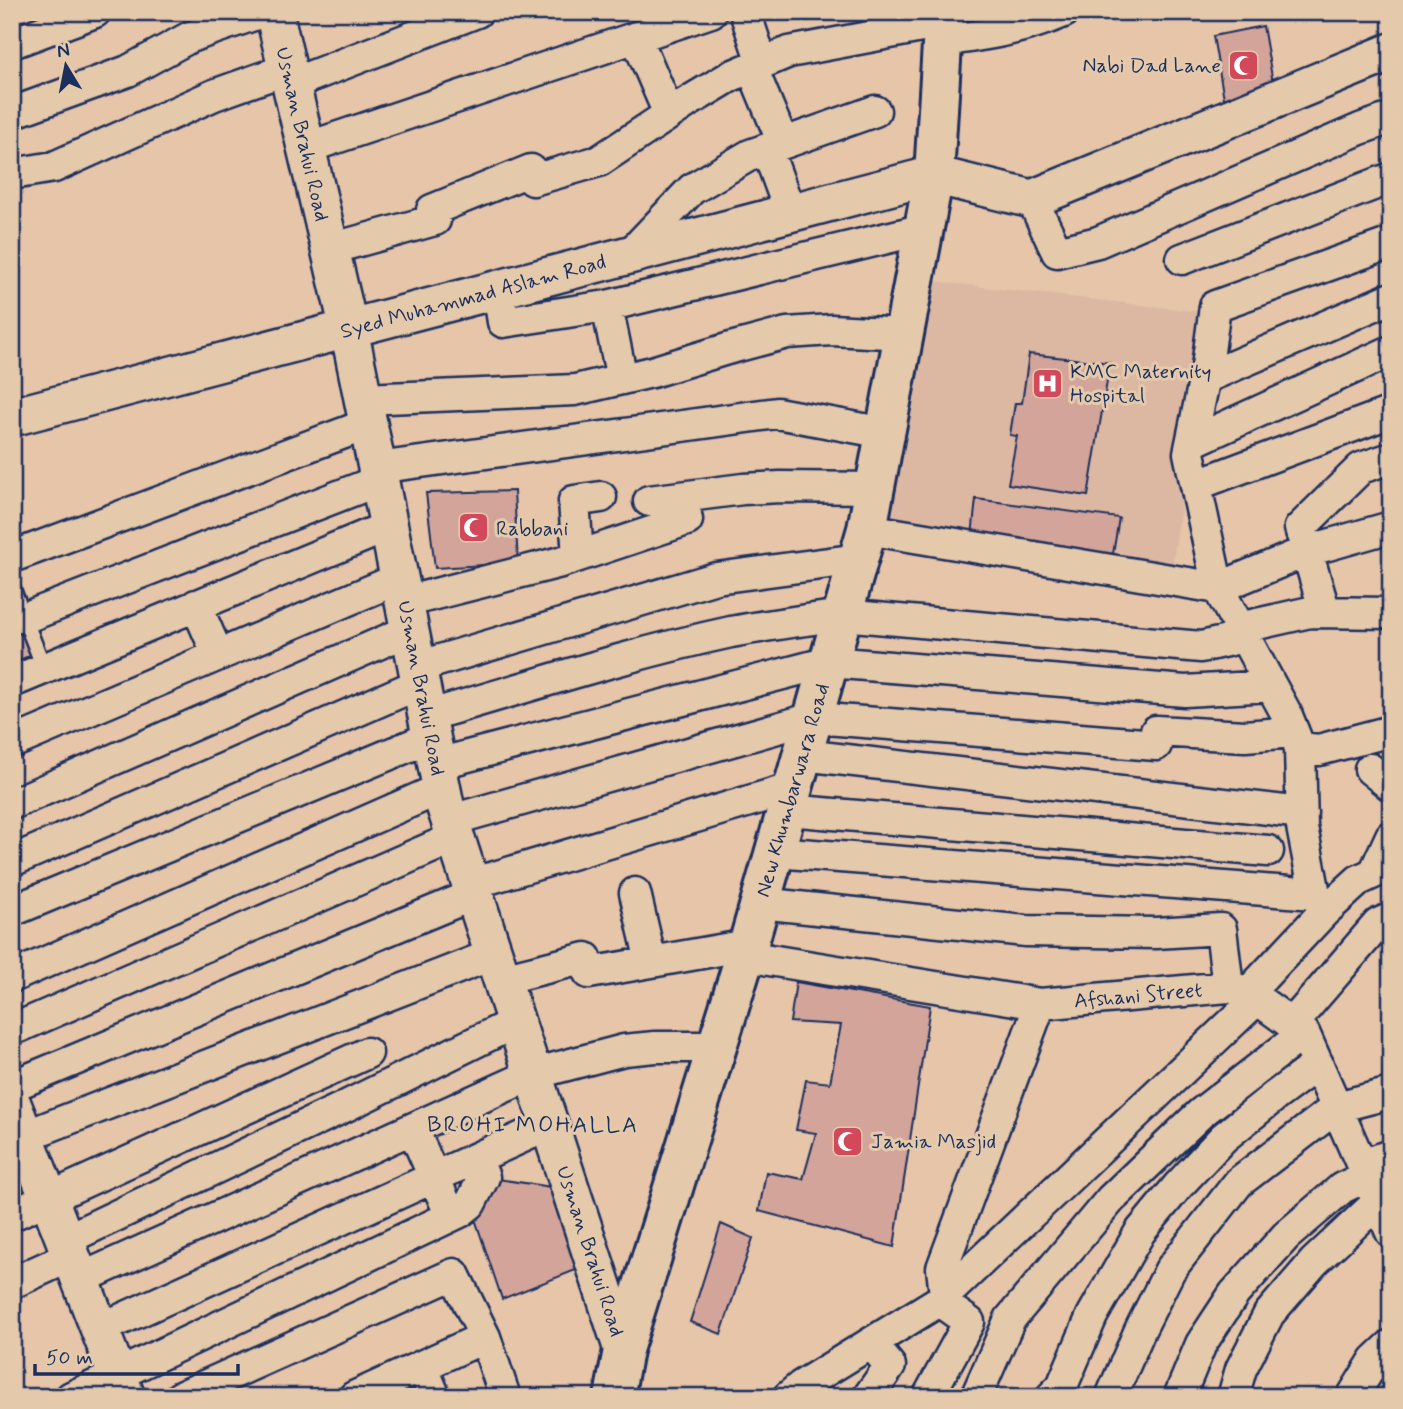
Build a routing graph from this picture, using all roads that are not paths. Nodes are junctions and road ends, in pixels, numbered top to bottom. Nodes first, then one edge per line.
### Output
1 (95, 12) edge
2 (262, 12) edge
3 (274, 12) edge
4 (477, 12) edge
5 (711, 12) edge
6 (745, 12) edge
7 (1064, 12) edge
8 (943, 25) edge
9 (636, 37) junction
10 (12, 43) edge
11 (1391, 52) edge
12 (757, 65) junction
13 (289, 77) junction
14 (875, 111) dead end
15 (12, 113) edge
16 (669, 114) junction
17 (1391, 118) edge
18 (775, 146) junction
19 (306, 148) junction
20 (12, 174) edge
21 (934, 175) junction
22 (1391, 178) edge
23 (1032, 199) junction
24 (790, 212) junction
25 (924, 229) junction
26 (1391, 243) edge
27 (330, 249) junction
28 (629, 255) junction
29 (1182, 259) dead end
30 (498, 290) junction
31 (1391, 298) edge
32 (607, 306) junction
33 (349, 329) junction
34 (904, 334) junction
35 (1391, 351) edge
36 (1205, 378) junction
37 (622, 379) junction
38 (366, 411) junction
39 (1391, 412) edge
40 (12, 417) edge
41 (1349, 429) junction
42 (885, 433) junction
43 (1192, 442) junction
44 (1391, 458) edge
45 (1361, 468) junction
46 (379, 474) junction
47 (1196, 485) junction
48 (875, 488) junction
49 (601, 497) dead end
50 (682, 497) junction
51 (649, 501) dead end
52 (389, 526) junction
53 (1391, 527) edge
54 (863, 544) junction
55 (1307, 551) junction
56 (578, 556) junction
57 (12, 557) edge
58 (12, 587) edge
59 (1218, 588) junction
60 (405, 603) junction
61 (196, 605) junction
62 (1325, 612) junction
63 (1391, 613) edge
64 (842, 615) junction
65 (24, 618) junction
66 (1242, 633) junction
67 (218, 655) junction
68 (829, 662) junction
69 (44, 668) junction
70 (12, 681) edge
71 (1271, 686) junction
72 (813, 718) junction
73 (1391, 730) edge
74 (1296, 740) junction
75 (12, 743) edge
76 (435, 751) junction
77 (794, 785) junction
78 (1176, 799) junction
79 (12, 804) edge
80 (1302, 813) junction
81 (1391, 836) edge
82 (1174, 843) junction
83 (1268, 851) dead end
84 (775, 852) junction
85 (12, 861) edge
86 (1382, 869) edge
87 (473, 889) junction
88 (635, 893) dead end
89 (1320, 903) junction
90 (760, 904) junction
91 (12, 911) edge
92 (1391, 918) edge
93 (747, 951) junction
94 (651, 962) junction
95 (498, 966) junction
96 (12, 977) edge
97 (1245, 993) junction
98 (1040, 1004) junction
99 (516, 1022) junction
100 (1298, 1028) junction
101 (12, 1030) edge
102 (717, 1047) junction
103 (367, 1053) dead end
104 (1318, 1064) junction
105 (330, 1071) junction
106 (533, 1074) junction
107 (12, 1086) edge
108 (1391, 1093) edge
109 (346, 1106) junction
110 (1337, 1107) junction
111 (550, 1125) junction
112 (16, 1127) edge
113 (413, 1129) junction
114 (1391, 1155) edge
115 (476, 1158) junction
116 (434, 1177) junction
117 (49, 1198) junction
118 (1379, 1201) edge
119 (12, 1215) edge
120 (451, 1216) junction
121 (72, 1258) junction
122 (12, 1283) edge
123 (942, 1298) junction
124 (100, 1329) junction
125 (485, 1337) junction
126 (871, 1343) junction
127 (1391, 1345) edge
128 (623, 1350) junction
129 (422, 1366) junction
130 (122, 1386) edge
131 (360, 1395) edge
132 (71, 1397) edge
133 (180, 1397) edge
134 (435, 1397) edge
135 (505, 1397) edge
136 (614, 1397) edge
137 (788, 1397) edge
138 (868, 1397) edge
139 (928, 1397) edge
140 (976, 1397) edge
141 (1051, 1397) edge
142 (1111, 1397) edge
143 (1178, 1397) edge
144 (1233, 1397) edge
145 (1352, 1397) edge

1 - 10 street
2 - 15 street
3 - 13 street, Usman Brahui Road
4 - 13 street
5 - 9 street
6 - 12 street
7 - 8 street
8 - 12 street
8 - 21 main road, New Khumbarwara Road
9 - 16 street
9 - 19 street
11 - 23 street
12 - 16 street
12 - 18 street
13 - 19 street, Usman Brahui Road
13 - 20 street
14 - 18 street
16 - 27 street
17 - 23 street
18 - 24 street
18 - 28 street
19 - 27 street, Usman Brahui Road
21 - 23 street
21 - 24 street, Syed Muhammad Aslam Road
21 - 25 main road, New Khumbarwara Road
22 - 29 street
24 - 28 street, Syed Muhammad Aslam Road
25 - 32 street
25 - 34 main road, New Khumbarwara Road
26 - 36 street
27 - 33 street, Usman Brahui Road
28 - 30 street, Syed Muhammad Aslam Road
30 - 32 street
30 - 33 street, Syed Muhammad Aslam Road
31 - 36 street
32 - 37 street
33 - 38 street, Usman Brahui Road
33 - 40 street, Syed Muhammad Aslam Road
34 - 37 street
34 - 42 main road, New Khumbarwara Road
35 - 43 street
36 - 43 street
37 - 38 street
38 - 46 street, Usman Brahui Road
38 - 57 street
39 - 41 street
41 - 45 street
41 - 47 street
42 - 46 street
42 - 48 main road, New Khumbarwara Road
43 - 47 street
44 - 45 street
45 - 55 street
46 - 52 street, Usman Brahui Road
46 - 65 street
47 - 59 street
48 - 50 street
48 - 54 main road, New Khumbarwara Road
49 - 56 street
50 - 51 street
50 - 56 street
52 - 60 street, Usman Brahui Road
52 - 61 street
53 - 55 street
54 - 59 street
54 - 64 main road, New Khumbarwara Road
54 - 76 street
55 - 59 street
55 - 62 street
56 - 60 street
58 - 65 lane
59 - 66 street
60 - 67 street
60 - 76 street, Usman Brahui Road
60 - 79 street
61 - 67 street
61 - 69 street
62 - 63 street
62 - 66 street
64 - 66 street
64 - 68 main road, New Khumbarwara Road
64 - 76 street
65 - 69 lane
66 - 71 street
67 - 75 street
68 - 71 street
68 - 72 main road, New Khumbarwara Road
68 - 76 street
69 - 70 street
71 - 74 street
72 - 74 street
72 - 76 street
72 - 77 main road, New Khumbarwara Road
73 - 74 street
74 - 80 street
76 - 85 street
76 - 87 street, Usman Brahui Road
76 - 91 street
76 - 96 street
76 - 101 street
77 - 78 street
77 - 82 street
77 - 84 main road, New Khumbarwara Road
77 - 87 street
78 - 80 street
78 - 82 street
80 - 89 street
81 - 86 street
82 - 83 street
84 - 89 street
84 - 90 main road, New Khumbarwara Road
86 - 89 street
87 - 95 street, Usman Brahui Road
87 - 107 street
88 - 94 street
89 - 97 street
90 - 93 main road, New Khumbarwara Road
90 - 97 street
92 - 100 street
93 - 94 street, Afshani Street
93 - 98 street, Afshani Street
93 - 102 main road, New Khumbarwara Road
94 - 95 street, Afshani Street
95 - 99 street, Usman Brahui Road
95 - 112 street
97 - 98 street, Afshani Street
97 - 100 street
97 - 123 street
98 - 123 street
99 - 106 street, Usman Brahui Road
99 - 109 street
100 - 104 street
100 - 140 street
102 - 106 street
102 - 128 main road, New Khumbarwara Road
103 - 105 street
104 - 110 street
104 - 141 street
105 - 109 street
105 - 117 street
106 - 111 street, Usman Brahui Road
106 - 113 street
108 - 110 street
109 - 121 street
110 - 118 street
110 - 142 street
111 - 115 street
111 - 128 street, Usman Brahui Road
112 - 117 street
113 - 116 street
113 - 121 street
114 - 118 street
115 - 116 street
115 - 120 street
116 - 120 street
116 - 124 street
117 - 119 street
117 - 121 street
118 - 143 street
118 - 144 street
120 - 130 street
121 - 122 street
121 - 124 street
123 - 126 street
123 - 139 street
124 - 130 street
125 - 129 street
125 - 133 street
125 - 135 street
126 - 137 street
126 - 138 street
127 - 145 street
128 - 136 main road, New Khumbarwara Road
129 - 131 street
129 - 134 street
130 - 132 street

